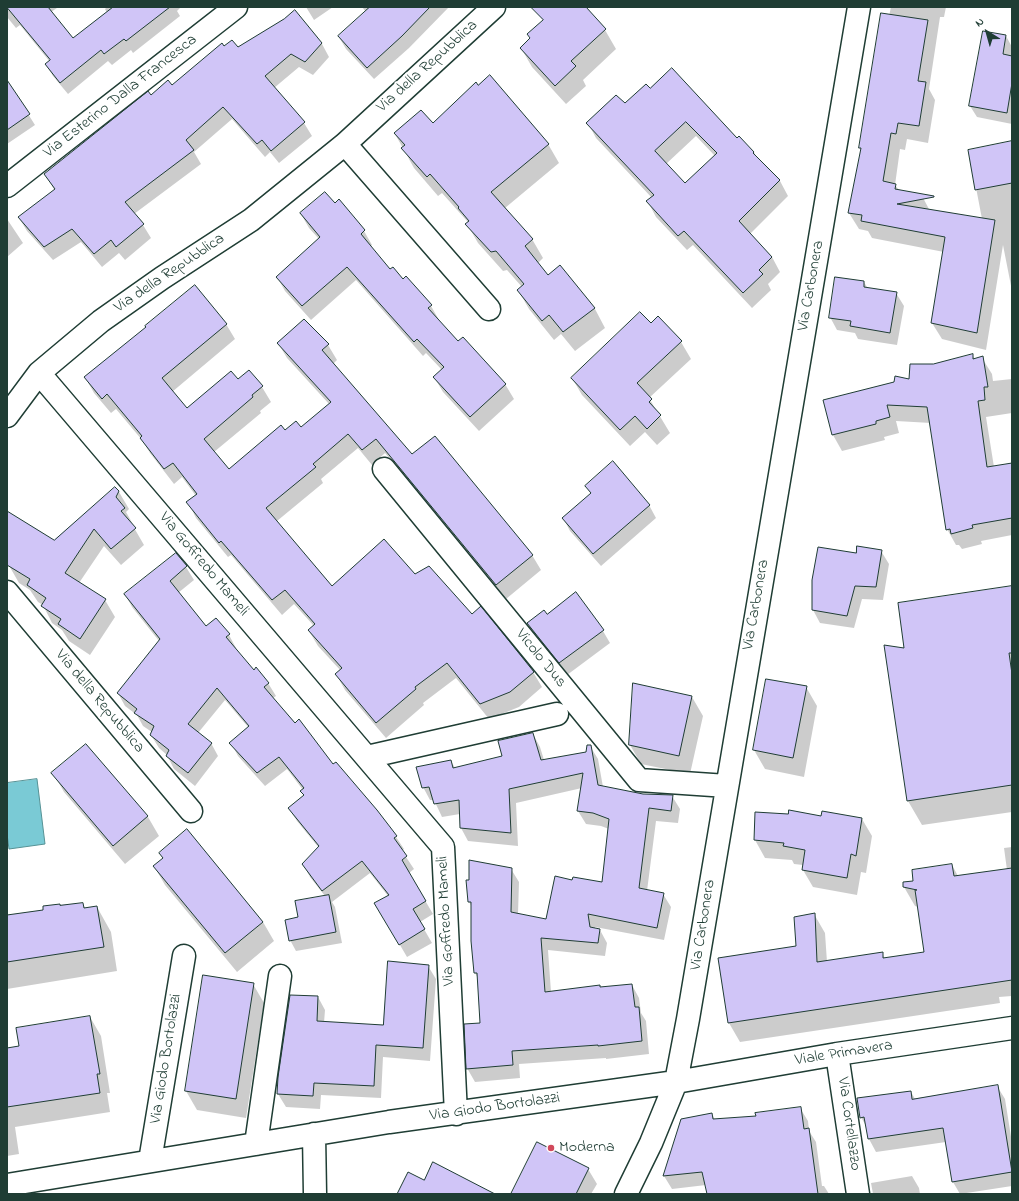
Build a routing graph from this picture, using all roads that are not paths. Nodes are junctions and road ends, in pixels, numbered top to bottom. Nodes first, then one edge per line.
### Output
1 (236, 7) edge
2 (494, 7) edge
3 (859, 7) edge
4 (345, 144) junction
5 (7, 186) edge
6 (489, 309) dead end
7 (40, 373) junction
8 (7, 416) edge
9 (384, 469) dead end
10 (7, 592) edge
11 (558, 714) dead end
12 (367, 757) junction
13 (727, 786) junction
14 (191, 811) dead end
15 (184, 956) dead end
16 (280, 976) dead end
17 (1012, 1028) edge
18 (837, 1054) junction
19 (676, 1082) junction
20 (456, 1114) junction
21 (314, 1134) junction
22 (256, 1144) junction
23 (150, 1161) junction
24 (7, 1185) edge
25 (314, 1194) edge
26 (626, 1194) edge
27 (858, 1194) edge

1 - 5 street, Via Esterino Dalla Francesca
2 - 4 street, Via della Repubblica
3 - 13 street, Via Carbonera
4 - 6 street
4 - 7 street, Via della Repubblica
7 - 8 street, Via della Repubblica
7 - 12 street, Via Goffredo Mameli
9 - 13 street, Vicolo Dus
10 - 14 street, Via della Repubblica
11 - 12 street
12 - 20 street, Via Goffredo Mameli
13 - 19 street, Via Carbonera
15 - 23 street, Via Giodo Bortolazzi
16 - 22 street
17 - 18 street, Viale Primavera
18 - 19 street, Viale Primavera
18 - 27 street, Via Cortellazzo
19 - 20 street, Via Giodo Bortolazzi
19 - 26 street, Via Carbonera
20 - 21 street, Via Giodo Bortolazzi
21 - 22 street, Via Giodo Bortolazzi
21 - 25 street
22 - 23 street, Via Giodo Bortolazzi
23 - 24 street, Via Giodo Bortolazzi

